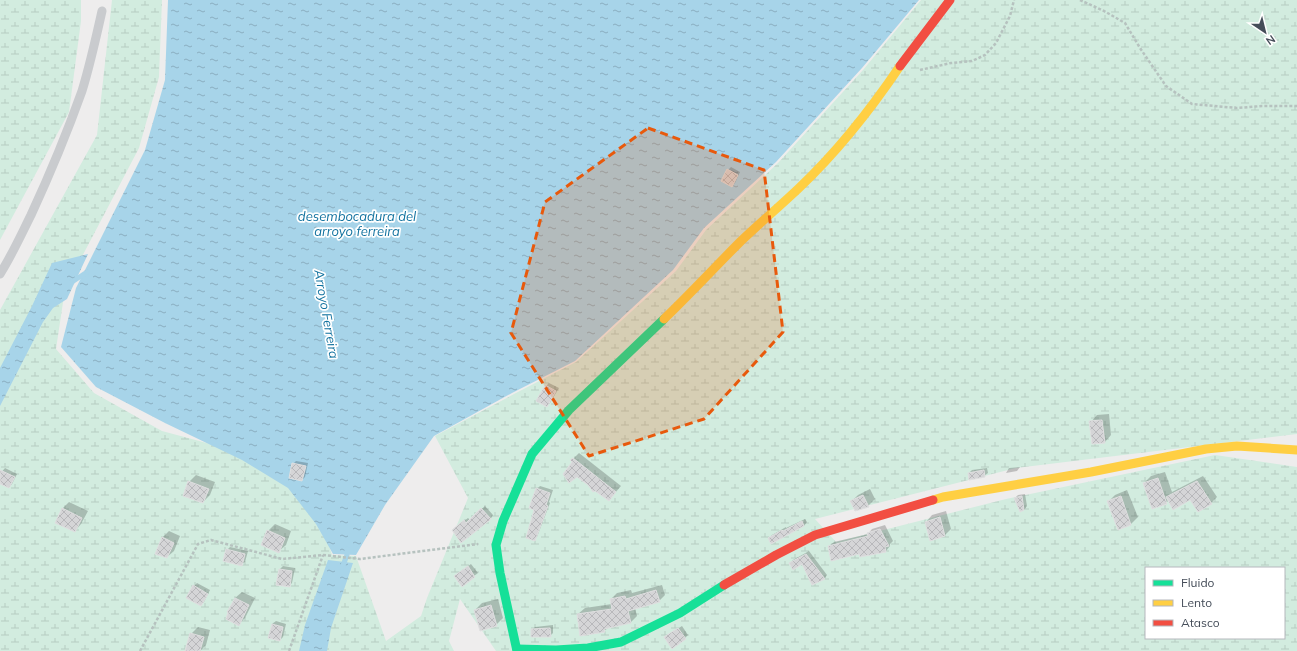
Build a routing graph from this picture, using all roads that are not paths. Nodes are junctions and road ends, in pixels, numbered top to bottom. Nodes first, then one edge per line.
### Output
1 (950, 0) edge
2 (102, 11) dead end
3 (0, 274) edge
4 (1297, 450) edge
5 (517, 650) edge

1 - 5 street
2 - 3 lane
4 - 5 street

